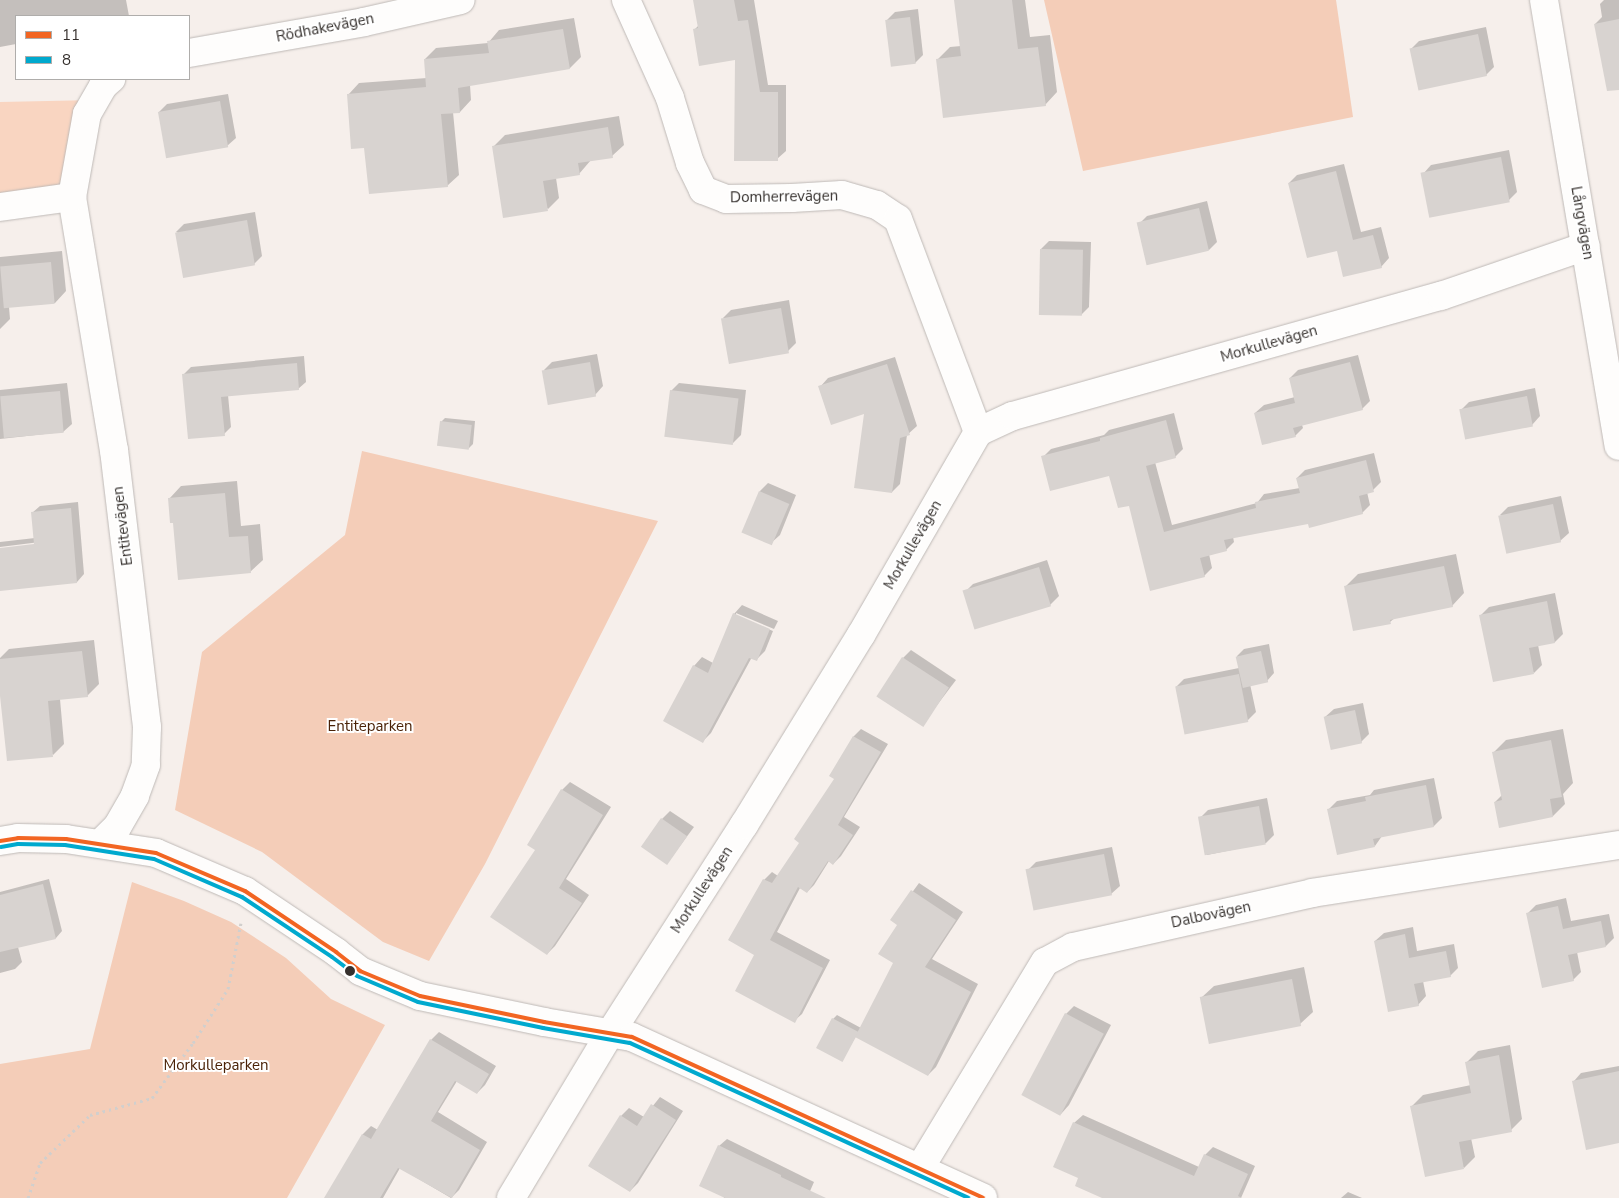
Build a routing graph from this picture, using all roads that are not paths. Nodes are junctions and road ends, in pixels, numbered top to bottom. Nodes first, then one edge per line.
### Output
1 (462, 0) edge
2 (626, 0) edge
3 (1544, 0) edge
4 (190, 53) edge
5 (110, 80) edge
6 (72, 198) junction
7 (0, 207) edge
8 (1586, 246) junction
9 (978, 432) junction
10 (1619, 446) edge
11 (0, 840) edge
12 (101, 843) junction
13 (1619, 845) edge
14 (609, 1035) junction
15 (920, 1168) junction
16 (511, 1198) edge
17 (983, 1198) edge

1 - 4 street, Rödhakevägen
2 - 9 street, Domherrevägen
3 - 8 street, Långvägen
5 - 6 street
6 - 7 street
6 - 12 street, Entitevägen
8 - 9 street, Morkullevägen
8 - 10 street, Långvägen
9 - 14 street, Morkullevägen
11 - 12 street
12 - 14 street
13 - 15 street, Dalbovägen
14 - 15 street
14 - 16 street, Morkullevägen
15 - 17 street

